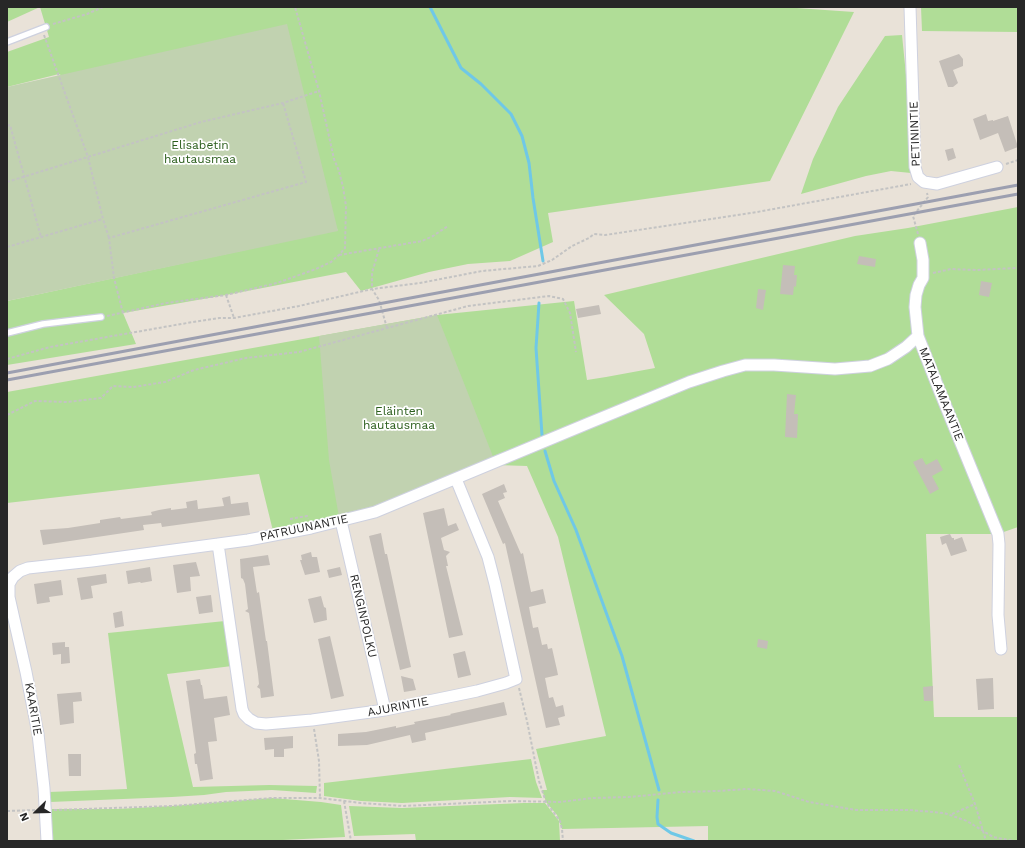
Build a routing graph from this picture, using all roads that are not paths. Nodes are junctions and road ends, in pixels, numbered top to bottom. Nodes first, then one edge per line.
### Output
1 (910, 7) edge
2 (44, 28) road end
3 (7, 42) edge
4 (997, 167) dead end
5 (919, 241) road end
6 (101, 317) road end
7 (7, 333) edge
8 (918, 336) junction
9 (589, 423) joint
10 (456, 480) junction
11 (341, 520) junction
12 (218, 544) junction
13 (8, 581) edge
14 (8, 598) edge
15 (1001, 649) dead end
16 (386, 710) junction
17 (47, 841) edge

1 - 4 street, PETININTIE
2 - 3 lane
5 - 8 street
6 - 7 lane
8 - 9 street, MATALAMAANTIE
8 - 15 street, MATALAMAANTIE
9 - 10 street, PATRUUNANTIE
10 - 11 street, PATRUUNANTIE
10 - 16 street, AJURINTIE
11 - 12 street, PATRUUNANTIE
11 - 16 street, RENGINPOLKU
12 - 13 street, PATRUUNANTIE
12 - 16 street, AJURINTIE
13 - 14 street, KAARITIE
14 - 17 street, KAARITIE

